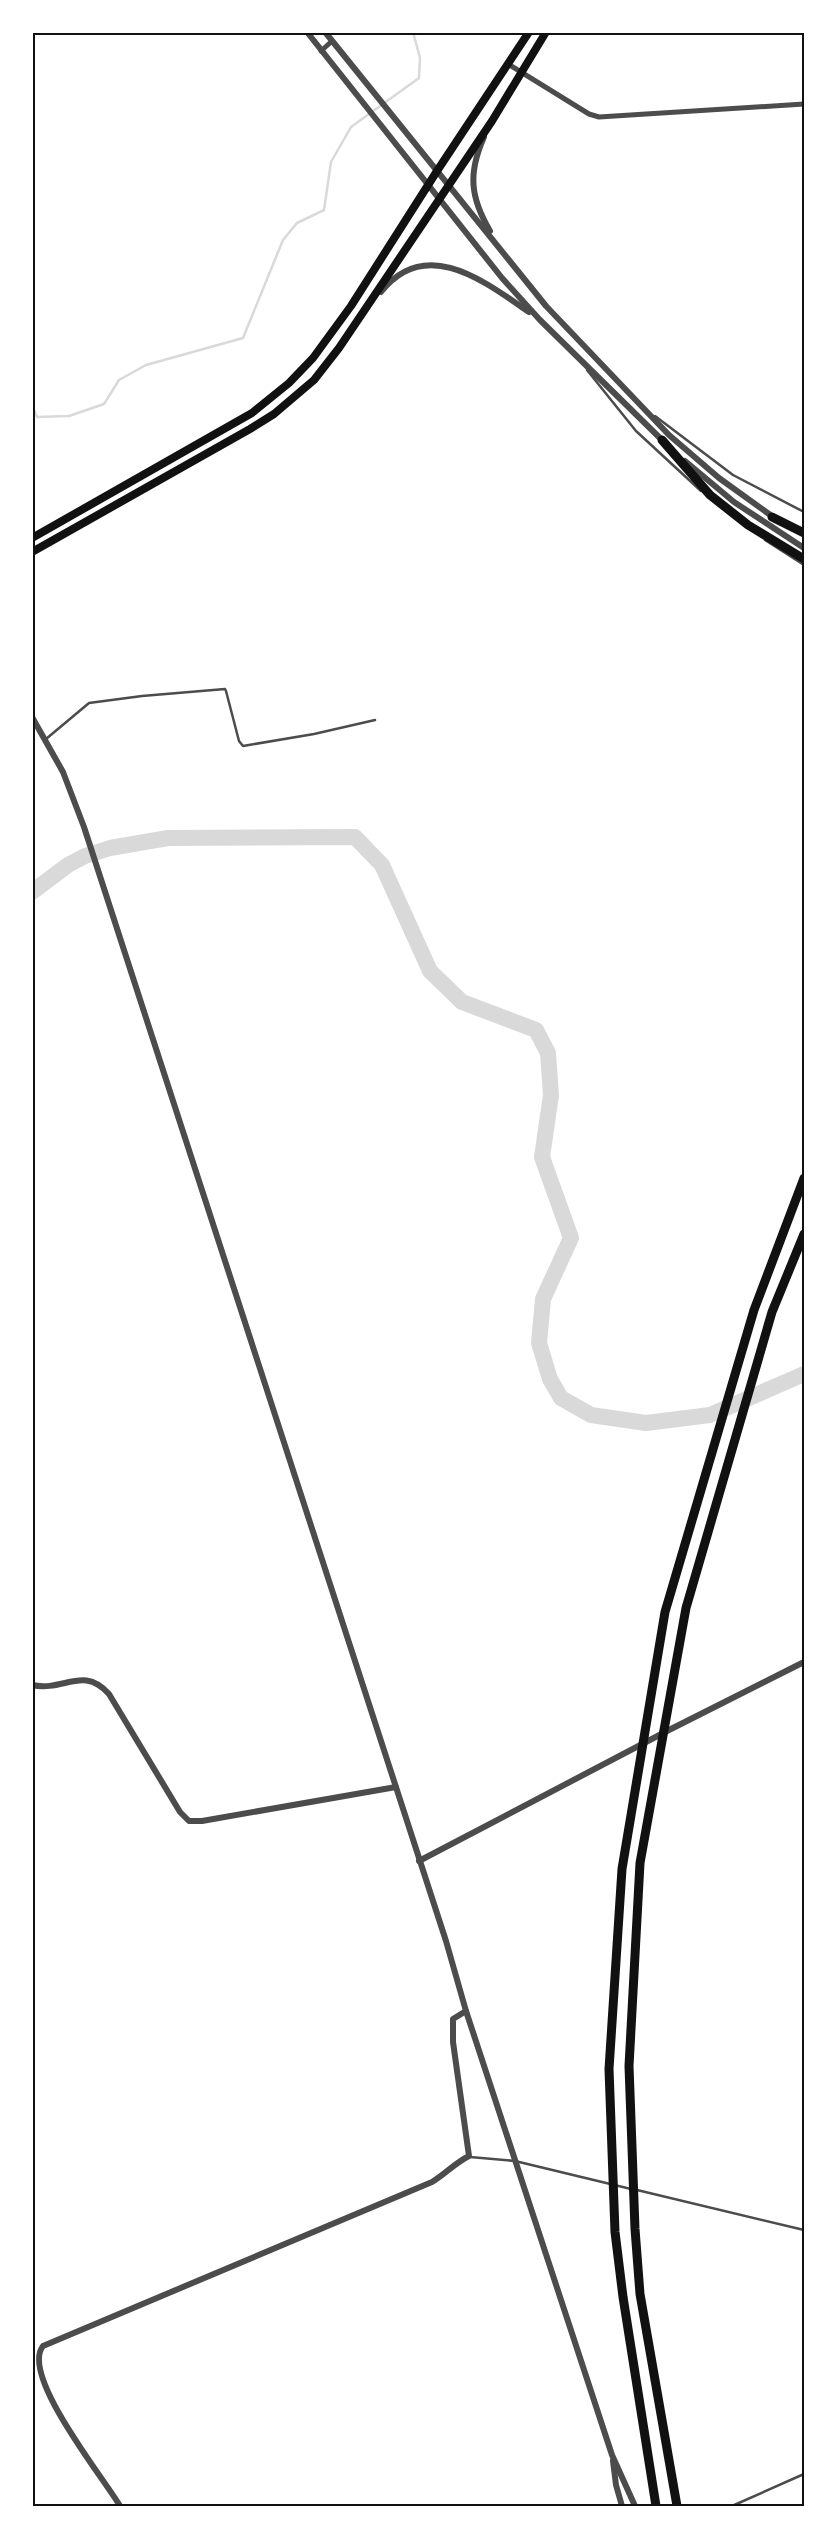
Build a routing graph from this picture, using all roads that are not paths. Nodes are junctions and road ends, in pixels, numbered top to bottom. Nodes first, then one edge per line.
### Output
1 (307, 32) edge
2 (325, 32) edge
3 (529, 32) edge
4 (546, 32) edge
5 (332, 41) junction
6 (321, 50) junction
7 (508, 64) junction
8 (521, 70) junction
9 (804, 104) edge
10 (492, 121) junction
11 (437, 171) junction
12 (429, 185) junction
13 (448, 185) junction
14 (440, 199) junction
15 (502, 252) junction
16 (366, 310) junction
17 (540, 320) junction
18 (574, 353) junction
19 (641, 406) junction
20 (662, 440) junction
21 (184, 452) junction
22 (190, 463) junction
23 (135, 480) junction
24 (141, 491) junction
25 (804, 512) edge
26 (772, 517) joint
27 (804, 535) edge
28 (32, 538) edge
29 (804, 548) edge
30 (32, 552) edge
31 (804, 558) edge
32 (804, 565) edge
33 (32, 717) edge
34 (375, 720) dead end
35 (46, 739) junction
36 (804, 1169) edge
37 (804, 1178) edge
38 (785, 1229) junction
39 (804, 1234) edge
40 (804, 1662) edge
41 (32, 1685) edge
42 (396, 1787) junction
43 (420, 1862) junction
44 (466, 2011) junction
45 (469, 2156) junction
46 (515, 2161) junction
47 (804, 2230) edge
48 (612, 2454) junction
49 (804, 2474) edge
50 (120, 2506) edge
51 (622, 2506) edge
52 (635, 2506) edge
53 (656, 2506) edge
54 (677, 2506) edge
55 (732, 2506) edge

1 - 6 street
2 - 5 street
3 - 7 main road
4 - 8 main road
5 - 6 street
5 - 11 street
6 - 12 street
7 - 8 street
7 - 11 main road
8 - 9 street
8 - 10 main road
10 - 13 main road
10 - 15 street
11 - 12 main road
11 - 13 street
12 - 14 street
12 - 21 main road
13 - 14 main road
13 - 15 street
14 - 16 main road
14 - 17 street
15 - 19 street
16 - 17 street
16 - 22 main road
17 - 18 street
18 - 20 street
18 - 32 lane
19 - 25 lane
19 - 26 street
20 - 29 street
20 - 31 highway
21 - 22 main road
21 - 23 main road
22 - 24 main road
23 - 24 main road
23 - 28 main road
24 - 30 main road
26 - 27 highway
33 - 35 street
34 - 35 lane
35 - 42 street
36 - 38 highway
37 - 38 highway
38 - 53 highway
39 - 54 highway
40 - 43 street
41 - 42 street
42 - 43 street
43 - 44 street
44 - 45 street
44 - 46 street
45 - 46 lane
45 - 50 street
46 - 47 lane
46 - 48 street
48 - 51 street
48 - 52 street
49 - 55 lane

